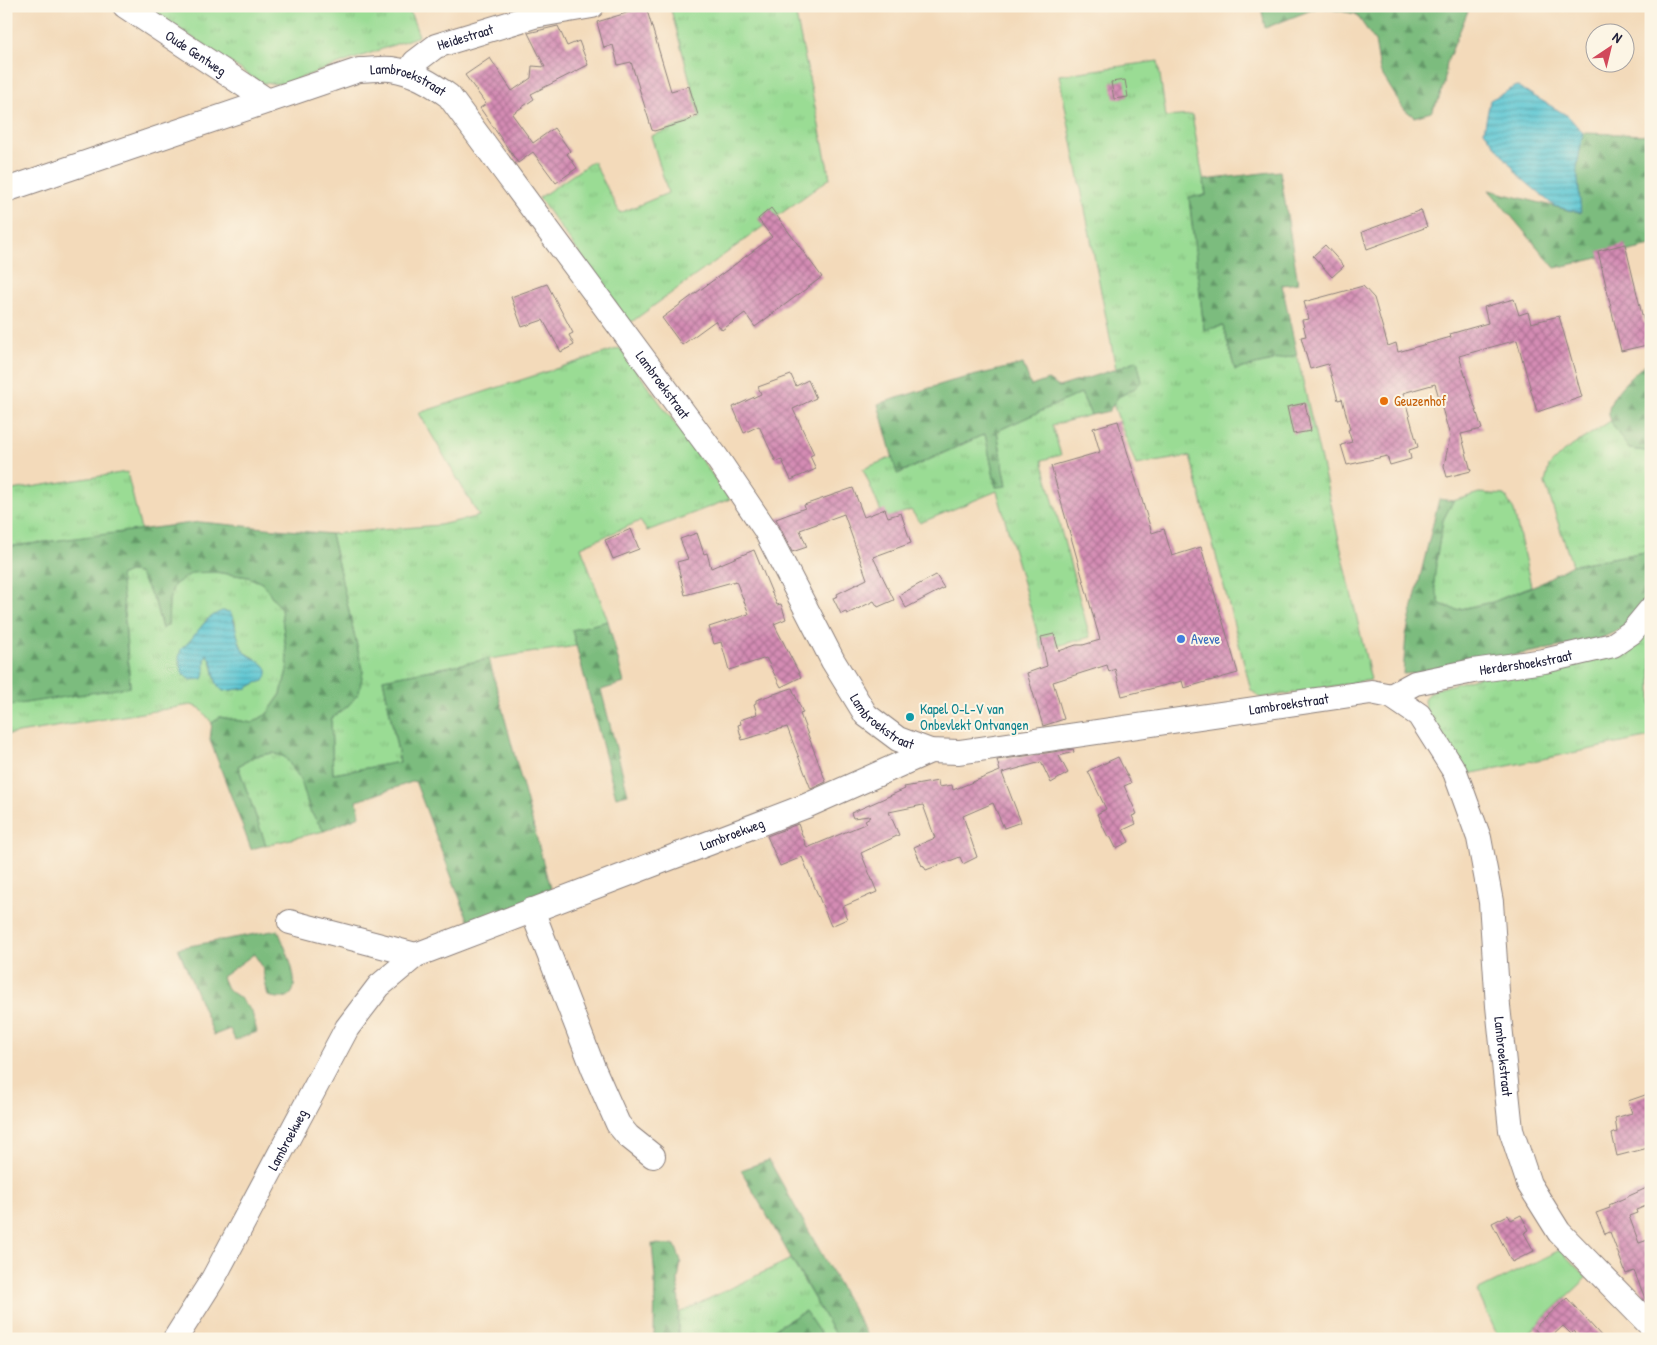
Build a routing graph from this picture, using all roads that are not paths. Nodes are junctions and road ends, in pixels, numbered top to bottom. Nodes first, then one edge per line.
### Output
1 (125, 6) edge
2 (592, 6) edge
3 (408, 73) junction
4 (268, 101) junction
5 (6, 190) edge
6 (1651, 609) edge
7 (1391, 696) junction
8 (930, 750) junction
9 (532, 910) junction
10 (290, 922) dead end
11 (416, 955) junction
12 (653, 1156) dead end
13 (1651, 1326) edge
14 (176, 1339) edge

1 - 4 street, Oude Gentweg
2 - 3 street, Heidestraat
3 - 4 street, Lambroekstraat
3 - 8 street, Lambroekstraat
4 - 5 street, Lambroekstraat
6 - 7 street, Herdershoekstraat
7 - 8 street, Lambroekstraat
7 - 13 street, Lambroekstraat
8 - 9 street, Lambroekweg
9 - 11 street, Lambroekweg
9 - 12 street
10 - 11 street
11 - 14 street, Lambroekweg

